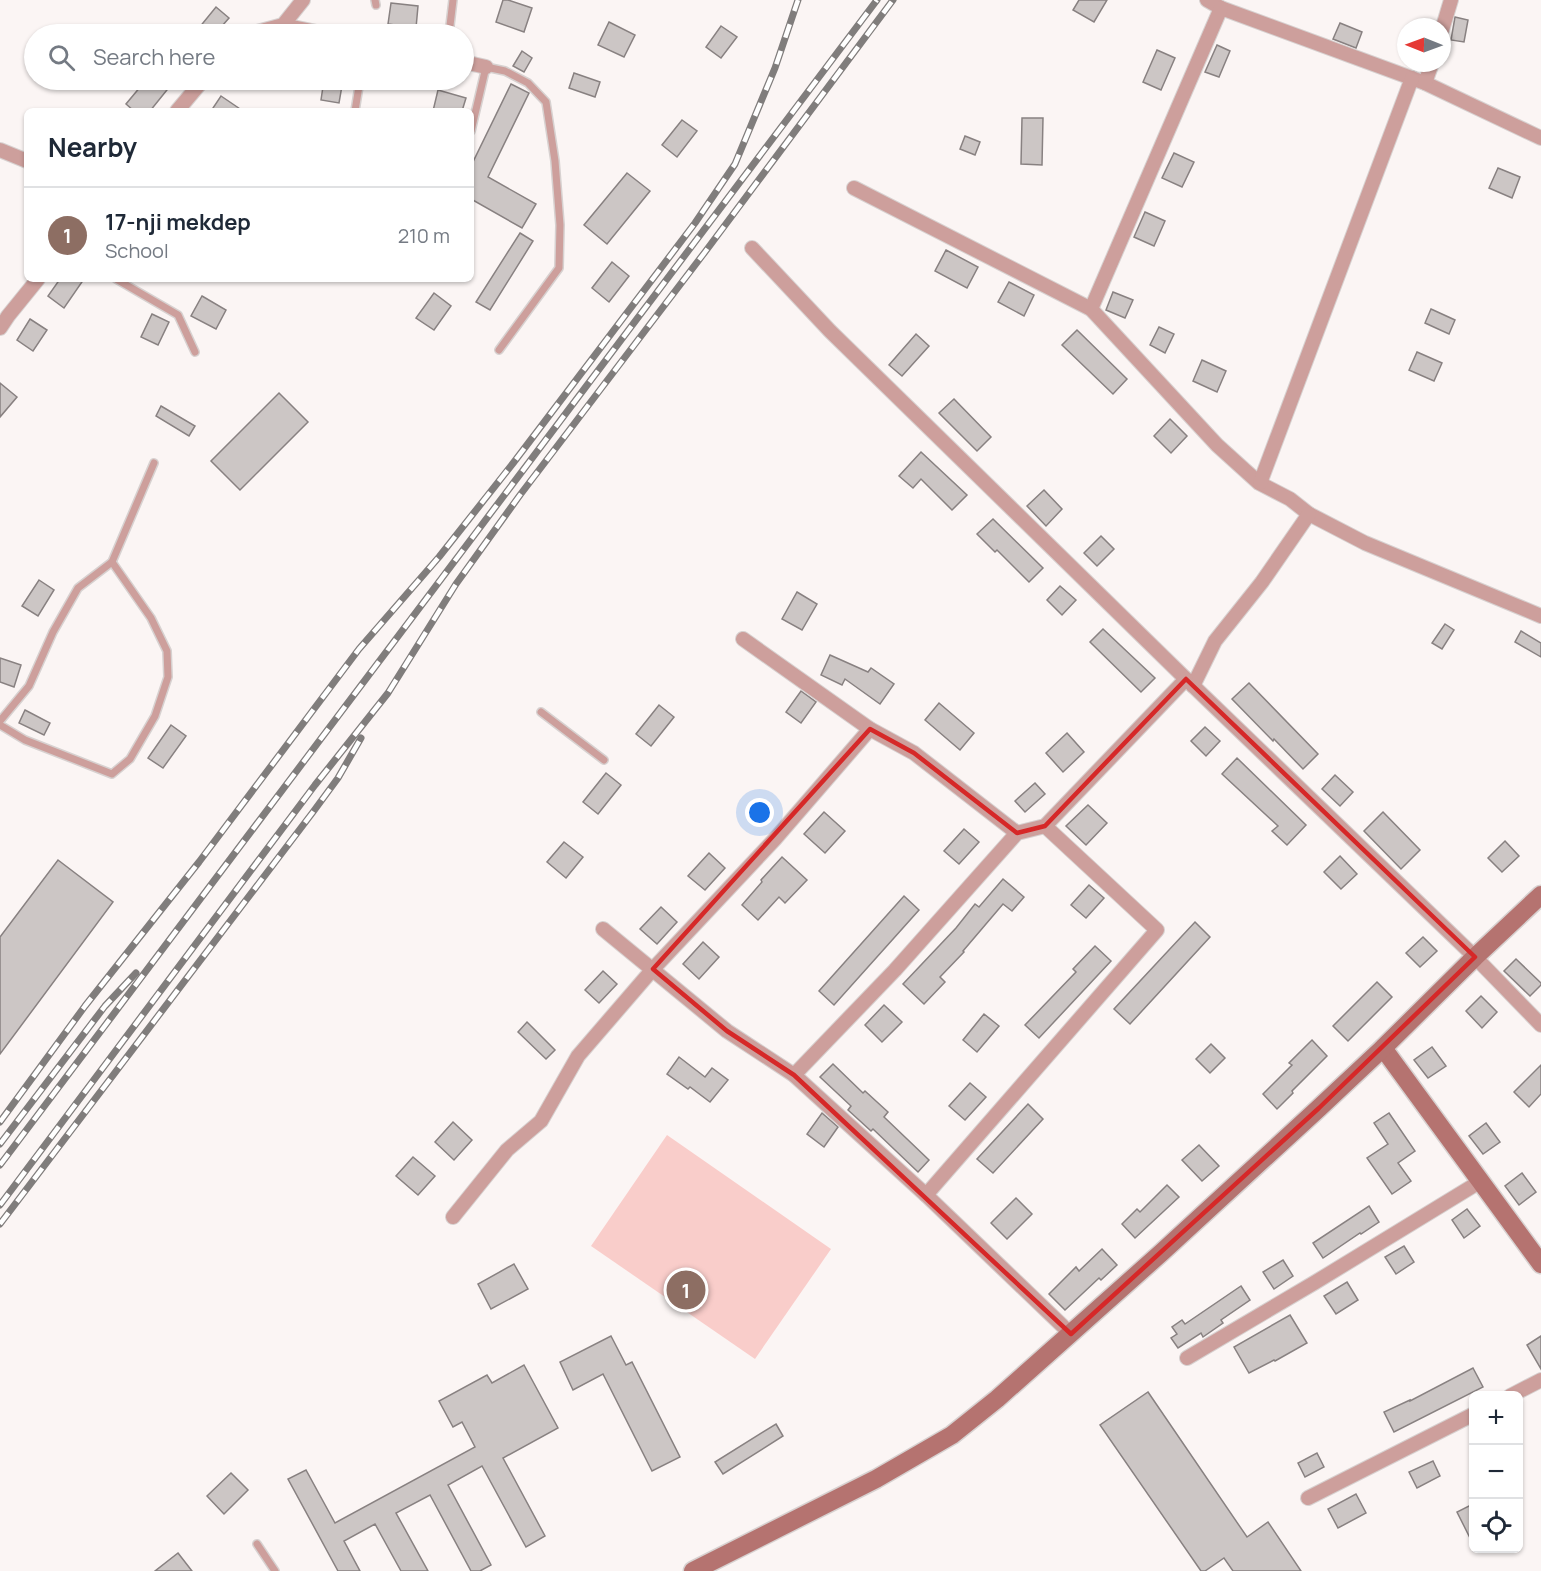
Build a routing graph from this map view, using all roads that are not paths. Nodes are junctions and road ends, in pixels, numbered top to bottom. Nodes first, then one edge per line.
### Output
1 (303, 0) edge
2 (453, 0) edge
3 (1207, 0) edge
4 (1451, 0) edge
5 (1221, 8) junction
6 (1446, 18) edge
7 (284, 24) edge
8 (450, 24) edge
9 (474, 64) edge
10 (486, 67) junction
11 (1425, 72) edge
12 (1419, 80) junction
13 (195, 90) edge
14 (358, 90) edge
15 (180, 108) edge
16 (355, 108) edge
17 (474, 118) edge
18 (1541, 138) edge
19 (0, 150) edge
20 (24, 160) edge
21 (854, 188) dead end
22 (752, 248) dead end
23 (36, 282) edge
24 (121, 282) edge
25 (1091, 309) junction
26 (0, 328) edge
27 (499, 350) dead end
28 (195, 352) dead end
29 (154, 463) dead end
30 (1260, 483) junction
31 (1309, 513) junction
32 (112, 562) junction
33 (1541, 616) edge
34 (743, 639) dead end
35 (1190, 683) junction
36 (541, 712) dead end
37 (0, 721) edge
38 (0, 725) edge
39 (870, 729) junction
40 (604, 760) dead end
41 (1045, 826) junction
42 (1017, 833) junction
43 (1541, 895) edge
44 (603, 929) dead end
45 (1475, 957) junction
46 (653, 969) junction
47 (1541, 1025) edge
48 (1383, 1048) junction
49 (794, 1075) junction
50 (1481, 1181) junction
51 (926, 1195) junction
52 (453, 1217) dead end
53 (1541, 1264) edge
54 (1071, 1334) junction
55 (1187, 1358) dead end
56 (1541, 1380) edge
57 (1518, 1391) edge
58 (1469, 1416) edge
59 (1308, 1498) dead end
60 (257, 1544) dead end
61 (275, 1571) edge
62 (693, 1571) edge

1 - 7 street
2 - 8 lane
3 - 5 street
4 - 6 street
5 - 12 street
5 - 25 street
9 - 10 street
10 - 17 lane
10 - 27 lane
11 - 12 street
12 - 18 street
12 - 30 street
13 - 15 street
14 - 16 lane
19 - 20 street
21 - 25 street
22 - 35 street
23 - 26 street
24 - 28 lane
25 - 30 street
29 - 32 lane
30 - 31 street
31 - 33 street
31 - 35 street
32 - 37 lane
32 - 38 lane
34 - 39 street
35 - 41 street
35 - 45 street
36 - 40 lane
39 - 42 street
39 - 46 street
41 - 42 street
41 - 51 street
42 - 49 street
43 - 45 street
44 - 46 street
45 - 47 street
45 - 48 street
46 - 49 street
46 - 52 street
48 - 50 street
48 - 54 street
49 - 51 street
50 - 53 street
50 - 55 street
51 - 54 street
54 - 62 street
56 - 57 street
58 - 59 street
60 - 61 lane

